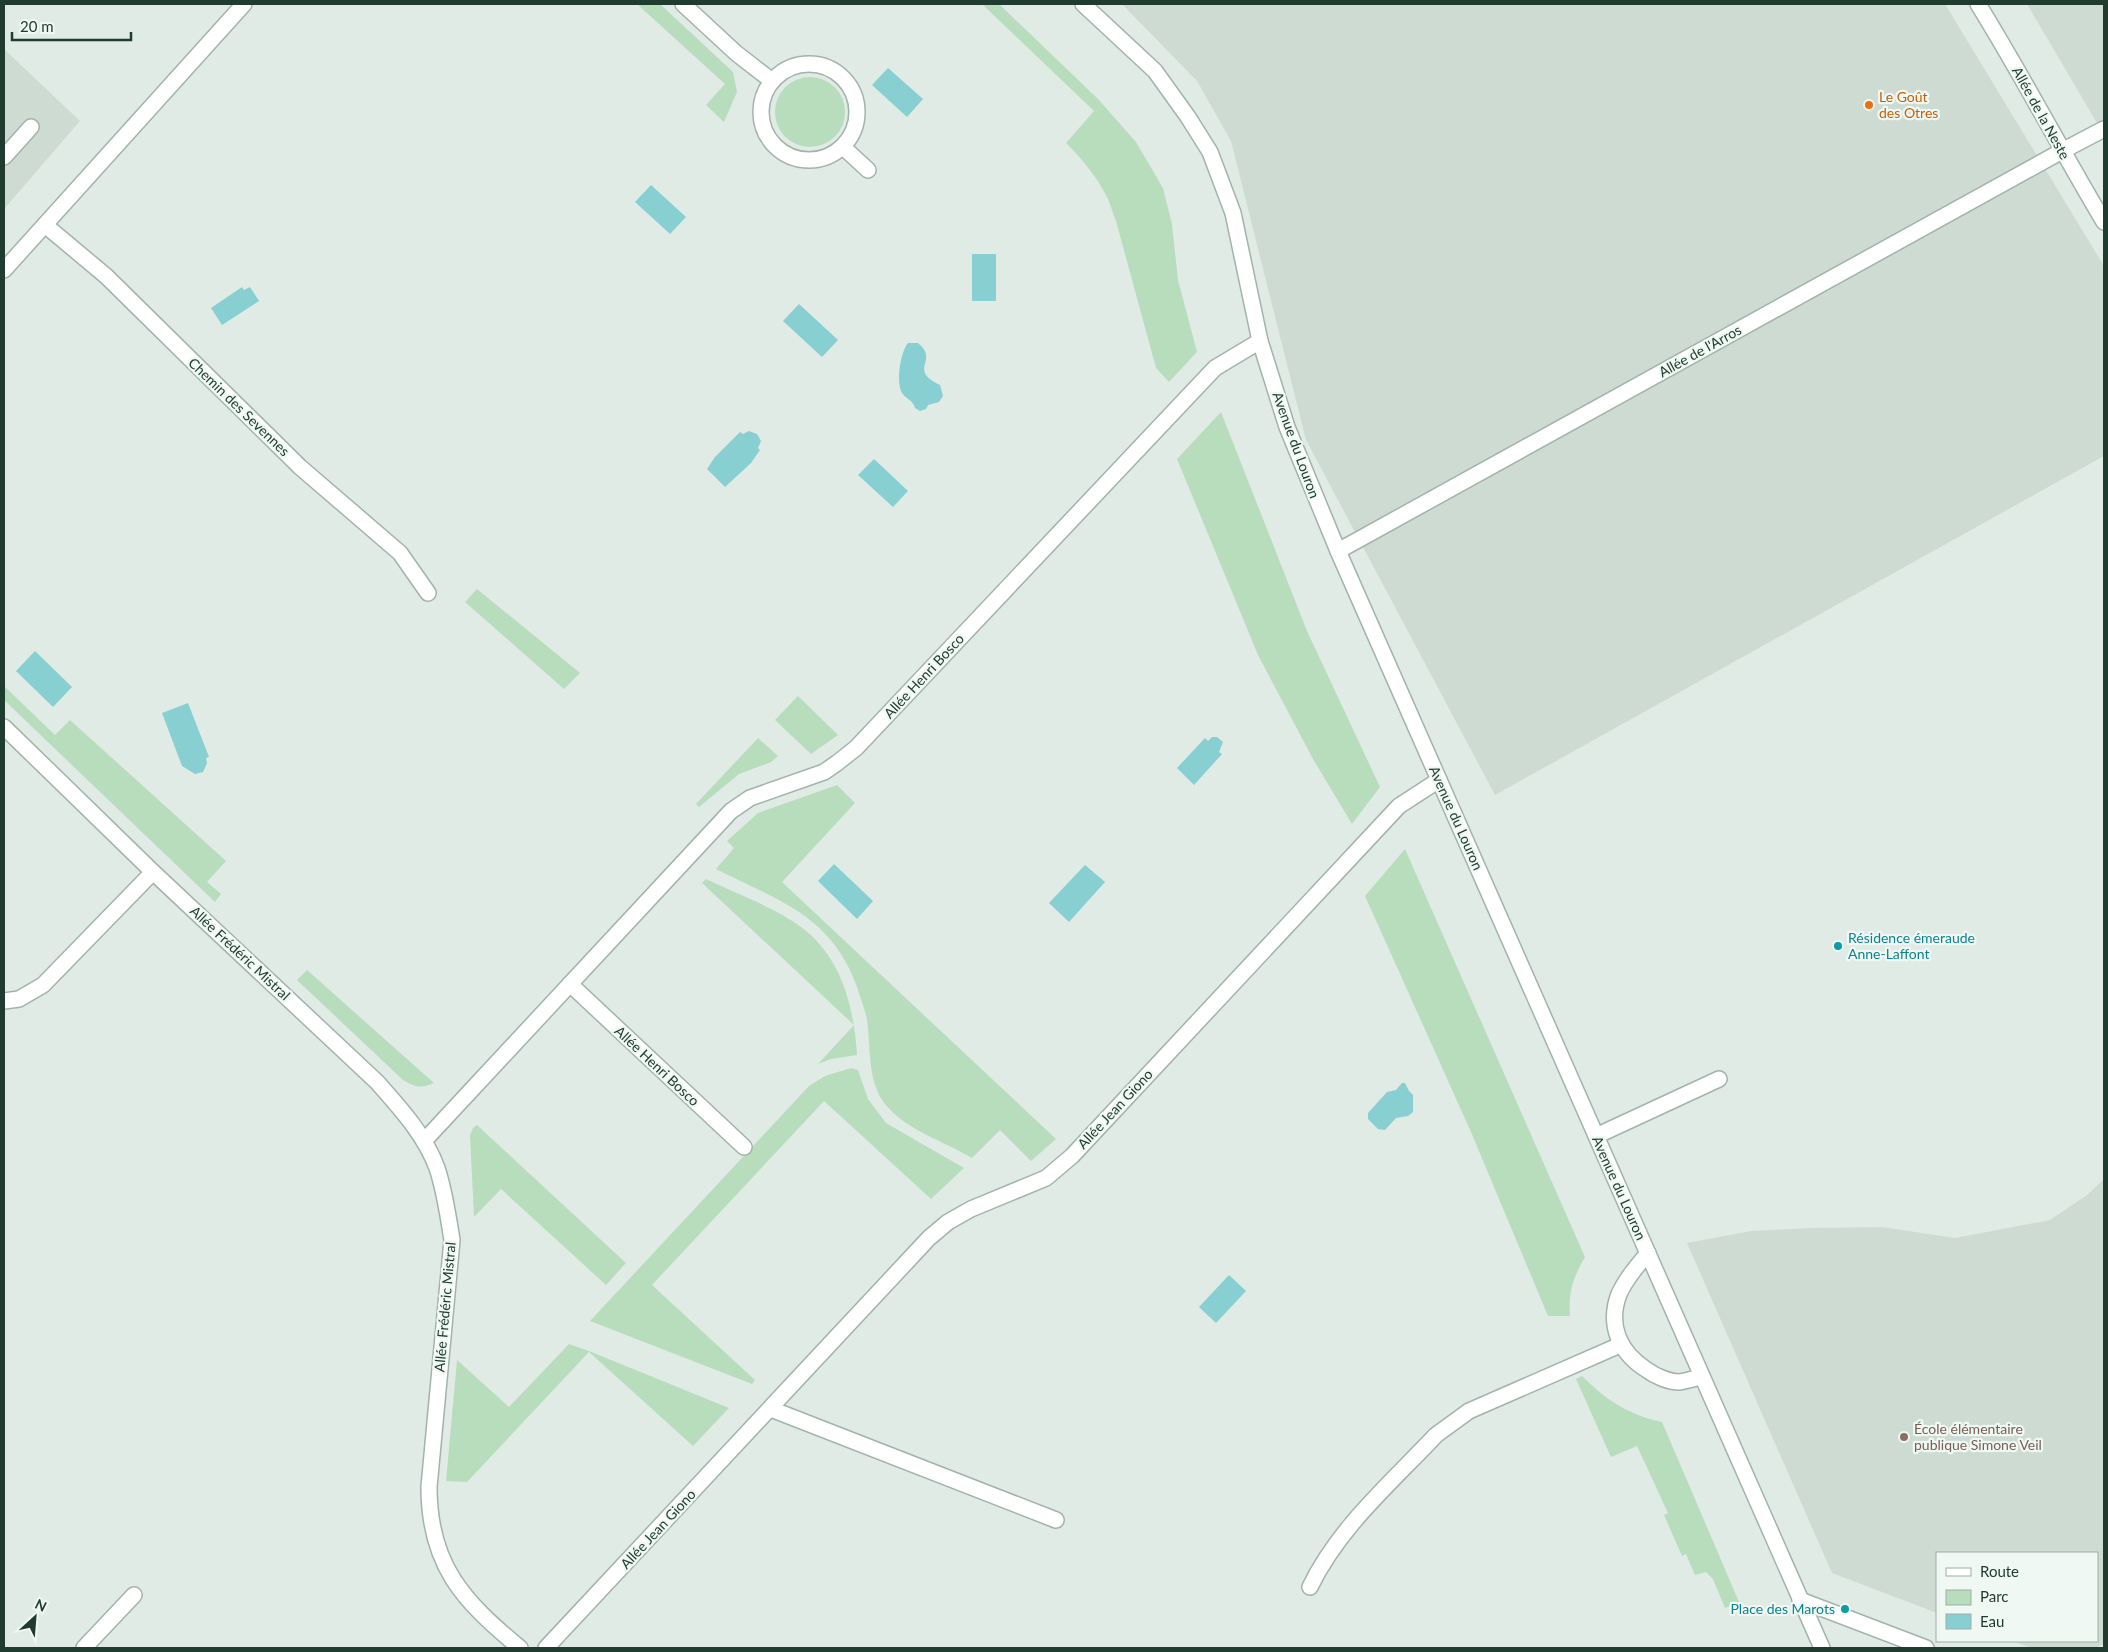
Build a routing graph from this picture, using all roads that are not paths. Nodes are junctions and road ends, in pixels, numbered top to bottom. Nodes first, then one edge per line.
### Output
1 (244, 4) edge
2 (683, 4) edge
3 (1083, 4) edge
4 (1978, 4) edge
5 (772, 81) junction
6 (31, 127) dead end
7 (2104, 129) edge
8 (843, 147) junction
9 (2062, 152) junction
10 (4, 157) edge
11 (868, 170) dead end
12 (2104, 222) edge
13 (44, 225) junction
14 (4, 270) edge
15 (1260, 341) junction
16 (1338, 551) junction
17 (428, 593) dead end
18 (4, 727) edge
19 (1439, 780) junction
20 (153, 872) junction
21 (570, 984) junction
22 (4, 1001) edge
23 (1719, 1079) dead end
24 (1596, 1136) junction
25 (424, 1141) junction
26 (744, 1148) dead end
27 (1648, 1253) junction
28 (1620, 1345) junction
29 (1702, 1377) junction
30 (771, 1409) junction
31 (1056, 1520) dead end
32 (1310, 1587) dead end
33 (134, 1595) dead end
34 (1800, 1600) junction
35 (84, 1648) edge
36 (520, 1648) edge
37 (546, 1648) edge
38 (1822, 1648) edge
39 (1926, 1648) edge

1 - 13 street
2 - 5 street
3 - 15 street, Avenue du Louron
4 - 9 street, Allée de la Neste
5 - 8 street
5 - 8 street
6 - 10 street
7 - 9 street, Allée de l'Arros
8 - 11 street
9 - 12 street, Allée de la Neste
9 - 16 street, Allée de l'Arros
13 - 14 street
13 - 17 street, Chemin des Sevennes
15 - 16 street, Avenue du Louron
15 - 21 street, Allée Henri Bosco
16 - 19 street, Avenue du Louron
18 - 20 street, Allée Frédéric Mistral
19 - 24 street, Avenue du Louron
19 - 30 street, Allée Jean Giono
20 - 22 street
20 - 25 street, Allée Frédéric Mistral
21 - 25 street, Allée Henri Bosco
21 - 26 street, Allée Henri Bosco
23 - 24 street
24 - 27 street, Avenue du Louron
25 - 36 street, Allée Frédéric Mistral
27 - 28 street
27 - 29 street, Avenue du Louron
28 - 29 street
28 - 32 street
29 - 34 street, Avenue du Louron
30 - 31 street
30 - 37 street, Allée Jean Giono
33 - 35 street
34 - 38 street, Avenue du Louron
34 - 39 street

